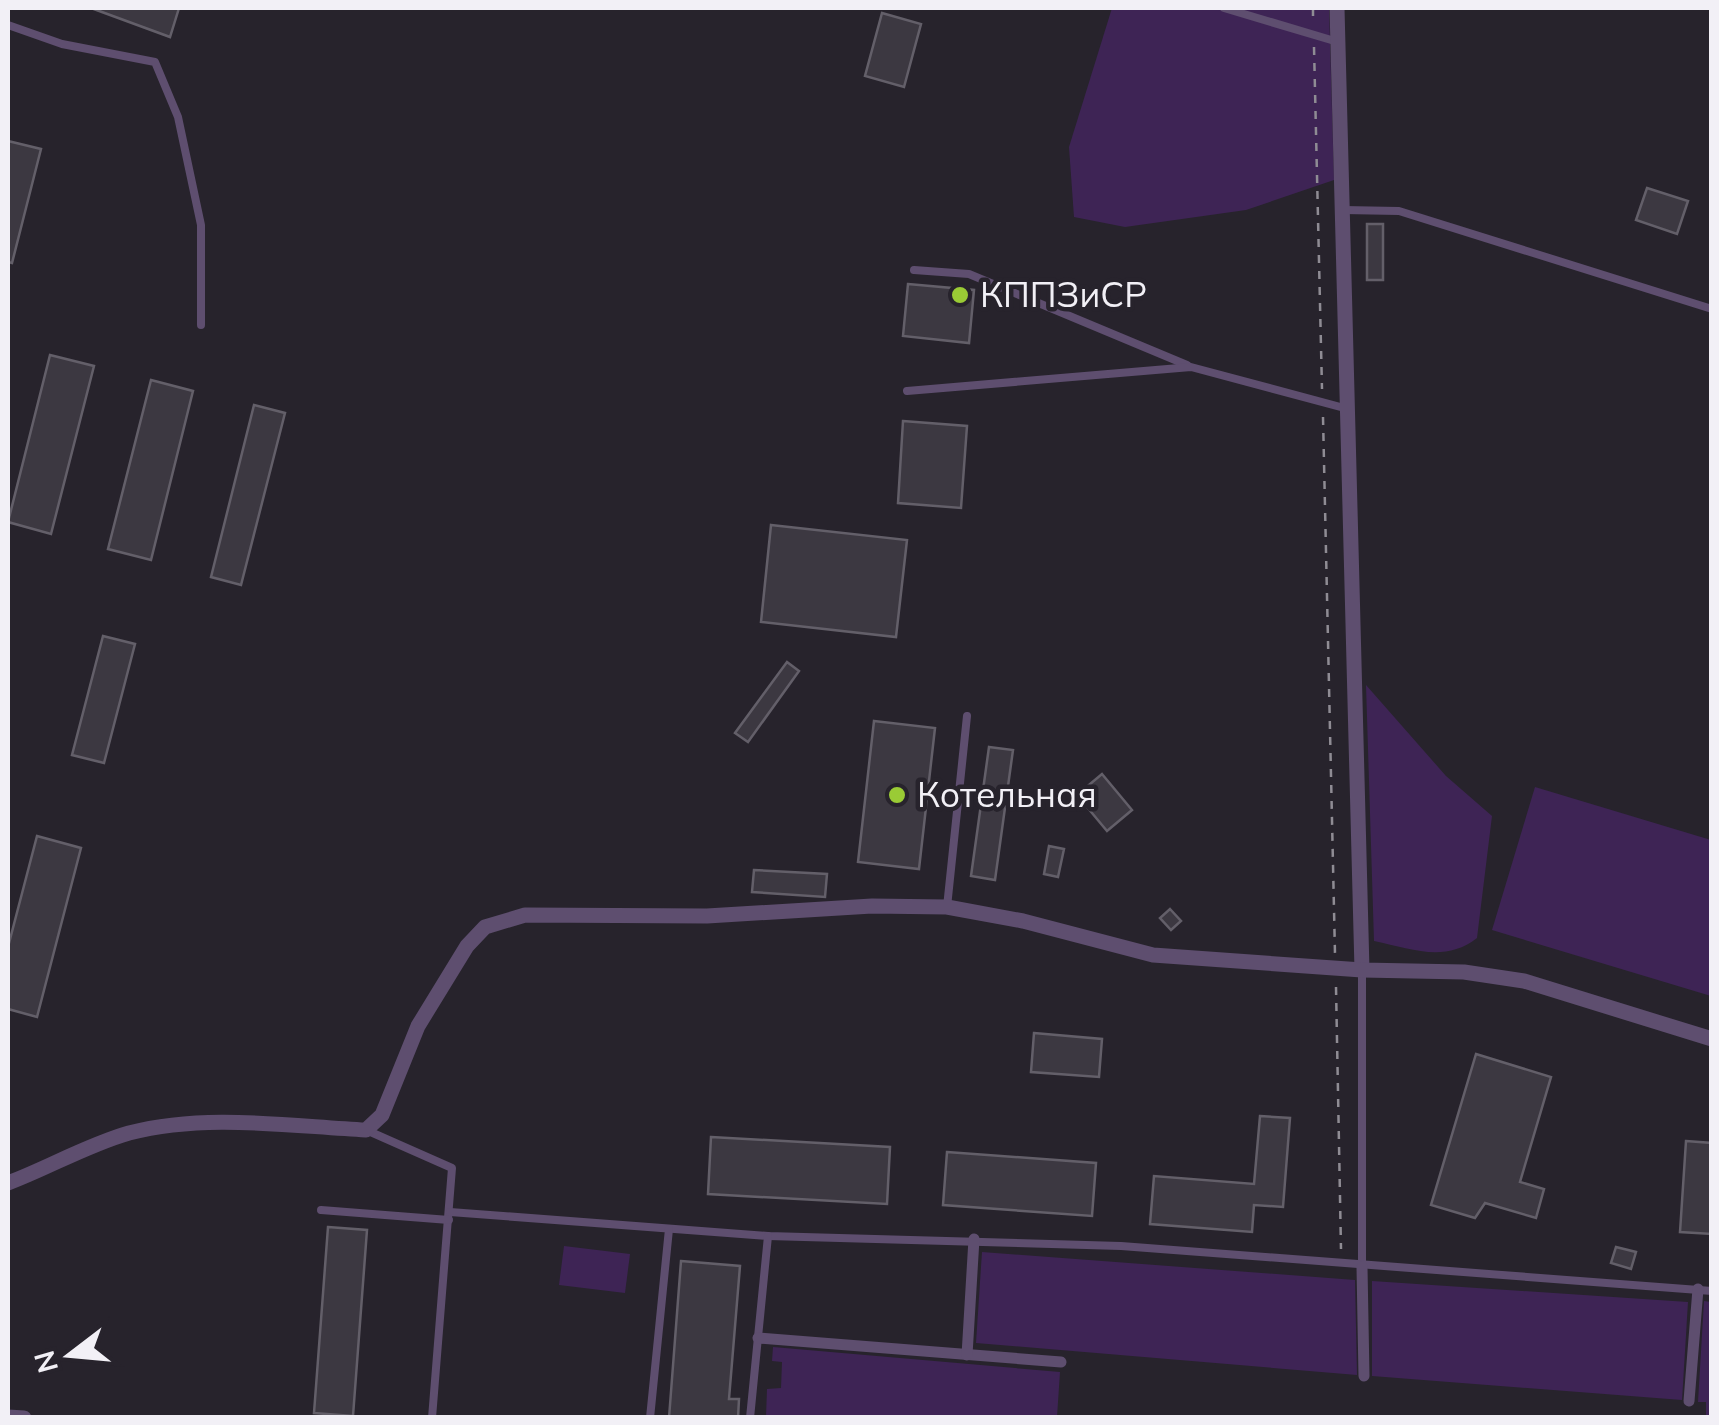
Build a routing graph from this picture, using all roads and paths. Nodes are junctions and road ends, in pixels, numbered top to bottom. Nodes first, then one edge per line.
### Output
1 (1224, 8) edge
2 (1313, 8) edge
3 (1338, 8) edge
4 (8, 25) edge
5 (1314, 35) junction
6 (1338, 42) junction
7 (1343, 210) junction
8 (914, 270) dead end
9 (1712, 309) edge
10 (201, 324) dead end
11 (1191, 367) junction
12 (907, 391) dead end
13 (1323, 402) junction
14 (1348, 409) junction
15 (967, 716) dead end
16 (947, 907) junction
17 (1335, 968) junction
18 (1362, 970) junction
19 (1712, 1039) edge
20 (366, 1130) junction
21 (8, 1183) edge
22 (321, 1210) dead end
23 (450, 1216) junction
24 (669, 1228) junction
25 (768, 1236) junction
26 (974, 1239) junction
27 (1341, 1255) dead end
28 (1362, 1266) junction
29 (1705, 1290) edge
30 (758, 1338) junction
31 (967, 1355) junction
32 (1061, 1362) dead end
33 (1364, 1376) dead end
34 (1689, 1401) dead end
35 (8, 1417) edge
36 (24, 1418) edge
37 (432, 1418) edge
38 (650, 1418) edge
39 (750, 1418) edge

1 - 5 lane
2 - 5 path
3 - 6 street
4 - 10 lane
5 - 6 lane
5 - 13 path
6 - 7 street
7 - 9 lane
7 - 14 street
8 - 11 lane
11 - 12 lane
11 - 13 lane
13 - 14 lane
13 - 17 path
14 - 18 street
15 - 16 lane
16 - 17 street
16 - 20 street
17 - 18 street
17 - 27 path
18 - 19 street
18 - 28 lane
20 - 21 street
20 - 23 lane
22 - 23 lane
23 - 24 lane
23 - 37 lane
24 - 25 lane
24 - 38 lane
25 - 26 lane
25 - 30 lane
26 - 28 lane
26 - 31 street
28 - 29 lane
28 - 33 street
29 - 34 street
30 - 31 street
30 - 39 lane
31 - 32 street
35 - 36 street

